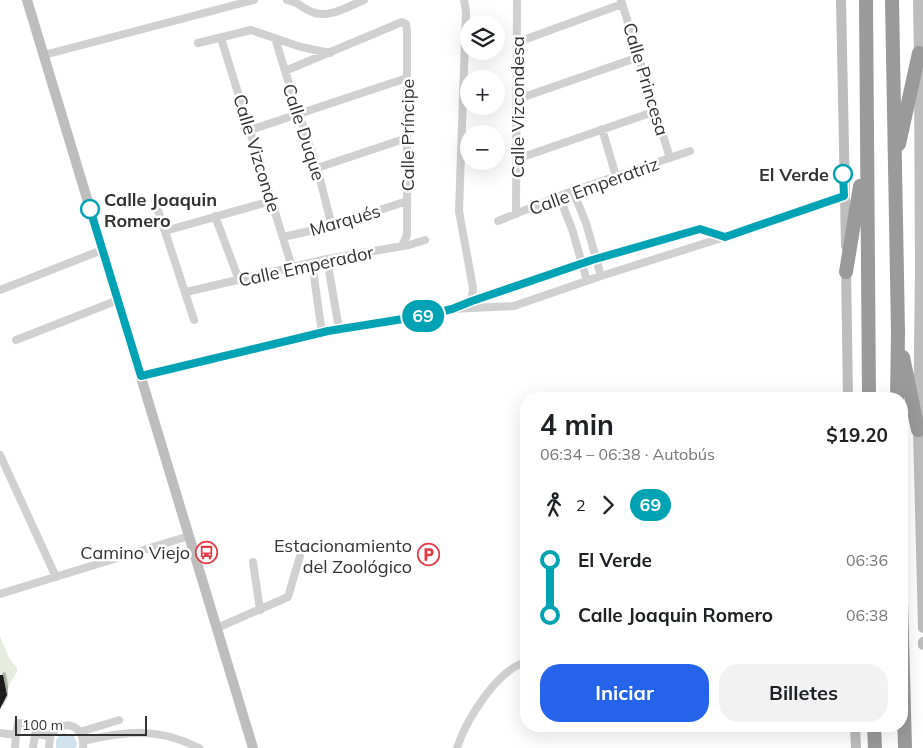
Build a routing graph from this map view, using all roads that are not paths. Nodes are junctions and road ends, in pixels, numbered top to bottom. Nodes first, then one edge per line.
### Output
1 (27, 0) edge
2 (254, 0) edge
3 (287, 0) edge
4 (364, 0) edge
5 (464, 0) edge
6 (517, 0) edge
7 (841, 0) edge
8 (866, 0) edge
9 (892, 0) edge
10 (918, 0) edge
11 (622, 2) edge
12 (350, 3) edge
13 (221, 38) junction
14 (275, 38) junction
15 (518, 42) junction
16 (198, 43) dead end
17 (330, 53) junction
18 (918, 53) junction
19 (44, 55) junction
20 (639, 58) junction
21 (285, 71) junction
22 (407, 78) junction
23 (518, 99) junction
24 (656, 111) junction
25 (300, 114) junction
26 (602, 129) junction
27 (250, 130) junction
28 (407, 138) junction
29 (866, 146) junction
30 (690, 151) dead end
31 (670, 158) junction
32 (517, 159) junction
33 (317, 168) junction
34 (894, 171) junction
35 (616, 176) junction
36 (573, 191) junction
37 (559, 196) junction
38 (844, 196) junction
39 (155, 201) dead end
40 (271, 201) junction
41 (407, 201) junction
42 (516, 214) junction
43 (215, 216) junction
44 (498, 221) dead end
45 (586, 223) junction
46 (332, 226) junction
47 (572, 229) junction
48 (165, 231) junction
49 (283, 237) junction
50 (725, 237) junction
51 (425, 240) dead end
52 (402, 246) junction
53 (102, 250) junction
54 (327, 259) junction
55 (597, 259) junction
56 (312, 263) junction
57 (582, 264) junction
58 (292, 267) junction
59 (846, 272) junction
60 (601, 276) junction
61 (239, 280) junction
62 (587, 281) junction
63 (0, 290) edge
64 (186, 292) junction
65 (118, 300) junction
66 (335, 304) junction
67 (471, 304) junction
68 (318, 307) junction
69 (194, 320) dead end
70 (339, 329) junction
71 (322, 332) junction
72 (898, 332) junction
73 (16, 340) dead end
74 (921, 353) edge
75 (141, 376) junction
76 (848, 392) edge
77 (869, 392) edge
78 (897, 392) edge
79 (918, 430) junction
80 (0, 455) edge
81 (921, 460) edge
82 (189, 536) junction
83 (300, 556) dead end
84 (253, 562) dead end
85 (56, 577) junction
86 (0, 594) edge
87 (260, 610) junction
88 (216, 628) junction
89 (923, 628) edge
90 (520, 664) edge
91 (37, 716) dead end
92 (119, 720) dead end
93 (36, 726) junction
94 (80, 732) junction
95 (855, 732) edge
96 (874, 732) edge
97 (905, 732) edge
98 (0, 733) edge
99 (35, 734) junction
100 (16, 735) junction
101 (50, 736) junction
102 (83, 744) edge
103 (15, 748) edge
104 (33, 748) edge
105 (49, 748) edge
106 (199, 748) edge
107 (253, 748) edge
108 (457, 748) edge
109 (856, 748) edge
110 (875, 748) edge
111 (905, 748) edge

1 - 19 street
2 - 19 street
3 - 12 street
4 - 12 street
5 - 67 street
6 - 15 street, Calle Vizcondesa
7 - 38 street
8 - 29 highway
9 - 34 highway
10 - 18 street
11 - 15 street
11 - 20 street, Calle Princesa
13 - 14 street
13 - 16 street
13 - 27 street, Calle Vizconde
14 - 17 street
14 - 21 street, Calle Duque
15 - 23 street, Calle Vizcondesa
17 - 21 street
17 - 22 street, Calle Príncipe
18 - 34 highway
18 - 74 street
19 - 53 street
20 - 23 street
20 - 24 street, Calle Princesa
21 - 25 street, Calle Duque
22 - 25 street
22 - 28 street, Calle Príncipe
23 - 32 street, Calle Vizcondesa
24 - 26 street
24 - 31 street, Calle Princesa
25 - 27 street
25 - 33 street, Calle Duque
26 - 32 street
26 - 35 street
27 - 40 street, Calle Vizconde
28 - 33 street
28 - 41 street, Calle Príncipe
29 - 59 highway
29 - 77 highway
30 - 31 street, Calle Emperatriz
31 - 35 street, Calle Emperatriz
32 - 42 street, Calle Vizcondesa
33 - 46 street, Calle Duque
34 - 72 highway
35 - 36 street, Calle Emperatriz
36 - 37 street, Calle Emperatriz
36 - 45 street
37 - 42 street, Calle Emperatriz
37 - 47 street
38 - 50 street
38 - 59 street
39 - 48 street
40 - 43 street
40 - 49 street, Calle Vizconde
41 - 46 street, Marqués
41 - 52 street, Calle Príncipe
42 - 44 street, Calle Emperatriz
43 - 48 street
43 - 61 street
45 - 47 street
45 - 55 street
46 - 49 street, Marqués
47 - 57 street
48 - 64 street
49 - 58 street, Calle Vizconde
50 - 55 street
50 - 60 street
51 - 52 street, Calle Emperador
52 - 54 street, Calle Emperador
53 - 63 street
53 - 65 street
54 - 56 street, Calle Emperador
54 - 66 street
55 - 57 street
55 - 60 street
56 - 58 street, Calle Emperador
56 - 68 street
57 - 62 street
57 - 67 street
58 - 61 street, Calle Emperador
59 - 76 street
60 - 62 street
61 - 64 street, Calle Emperador
62 - 67 street
64 - 69 street
65 - 73 street
65 - 75 street
66 - 68 street
66 - 70 street
67 - 70 street
68 - 71 street
70 - 71 street
71 - 75 street
72 - 78 highway
72 - 79 highway
74 - 79 street
75 - 82 street
79 - 81 street
80 - 85 street
81 - 89 street
82 - 85 street
82 - 88 street
83 - 87 street
84 - 87 street
85 - 86 street
87 - 88 street
88 - 107 street
90 - 108 street
91 - 93 street
92 - 94 street
93 - 99 street
93 - 100 street
94 - 101 street
94 - 102 street
95 - 109 street
96 - 110 highway
97 - 111 highway
98 - 100 street
99 - 101 street
99 - 104 street
100 - 103 street
101 - 105 street
102 - 106 street

